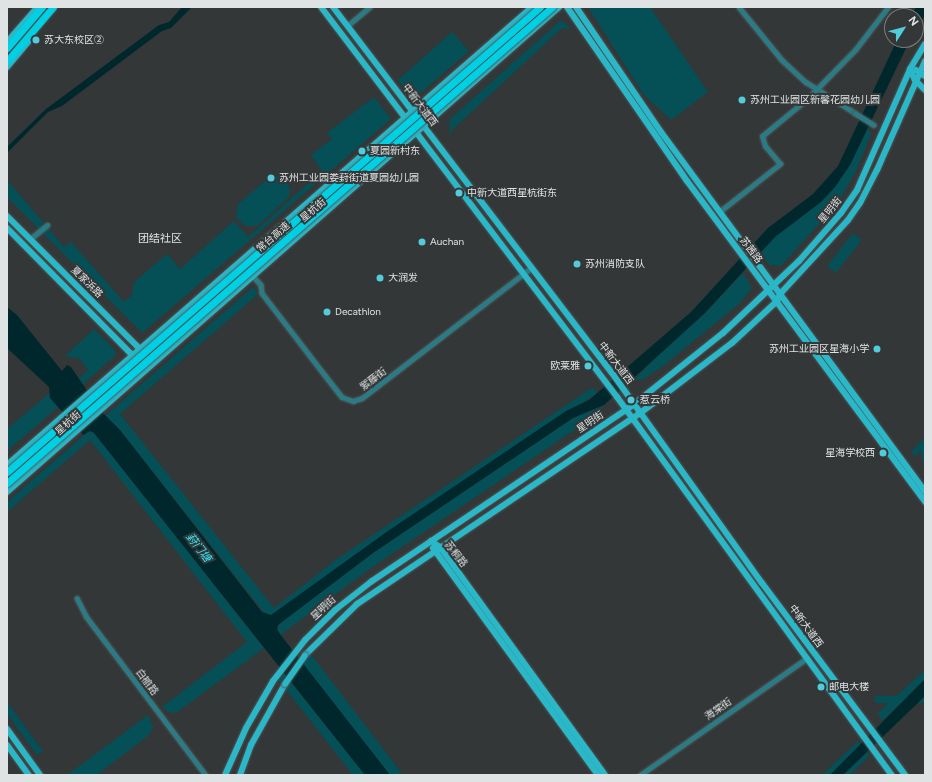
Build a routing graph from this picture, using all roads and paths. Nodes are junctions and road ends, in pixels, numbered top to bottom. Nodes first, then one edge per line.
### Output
1 (38, 7) edge
2 (42, 7) edge
3 (53, 7) edge
4 (57, 7) edge
5 (321, 7) edge
6 (333, 7) edge
7 (370, 7) edge
8 (532, 7) edge
9 (540, 7) edge
10 (552, 7) edge
11 (559, 7) edge
12 (567, 7) edge
13 (576, 7) edge
14 (740, 7) edge
15 (888, 7) edge
16 (347, 26) junction
17 (7, 42) edge
18 (925, 44) edge
19 (7, 48) edge
20 (476, 56) junction
21 (7, 60) edge
22 (925, 61) edge
23 (7, 66) edge
24 (910, 69) junction
25 (920, 71) junction
26 (925, 76) edge
27 (915, 80) junction
28 (816, 88) junction
29 (925, 90) edge
30 (413, 112) junction
31 (406, 118) junction
32 (418, 119) junction
33 (411, 125) junction
34 (424, 127) junction
35 (883, 131) junction
36 (417, 133) junction
37 (362, 180) junction
38 (720, 212) junction
39 (7, 216) edge
40 (47, 225) dead end
41 (7, 228) edge
42 (30, 239) junction
43 (742, 248) junction
44 (755, 267) junction
45 (532, 268) junction
46 (524, 274) junction
47 (66, 275) junction
48 (253, 276) junction
49 (60, 281) junction
50 (774, 286) junction
51 (769, 291) junction
52 (780, 294) junction
53 (777, 301) junction
54 (140, 350) junction
55 (133, 356) junction
56 (153, 363) junction
57 (146, 369) junction
58 (633, 405) junction
59 (626, 409) junction
60 (636, 416) junction
61 (7, 465) edge
62 (7, 472) edge
63 (7, 483) edge
64 (925, 491) edge
65 (7, 492) edge
66 (925, 502) edge
67 (431, 541) junction
68 (440, 547) junction
69 (434, 551) junction
70 (77, 598) dead end
71 (807, 658) junction
72 (7, 729) edge
73 (7, 745) edge
74 (29, 775) edge
75 (40, 775) edge
76 (206, 775) edge
77 (224, 775) edge
78 (240, 775) edge
79 (598, 775) edge
80 (605, 775) edge
81 (640, 775) edge
82 (892, 775) edge
83 (905, 775) edge

1 - 17 main road
2 - 19 highway
3 - 21 highway
4 - 23 main road
5 - 31 main road, 中新大道西
6 - 16 main road, 中新大道西
7 - 16 street
8 - 20 main road, 星杭街
9 - 62 highway, 常台高速, bridge
10 - 63 highway, 常台高速, bridge
11 - 34 main road, 星杭街
12 - 43 main road, 苏茜路
13 - 38 main road, 苏茜路
14 - 28 street
15 - 28 street
16 - 30 main road, 中新大道西
18 - 24 main road, 星明街
20 - 30 main road, 星杭街
20 - 32 main road
22 - 25 main road, 星明街
24 - 25 main road
24 - 27 main road
24 - 35 main road, 星明街
25 - 26 main road
25 - 27 main road, 星明街
27 - 29 main road
27 - 52 main road, 星明街
28 - 35 street, bridge
28 - 38 street
30 - 31 main road, 星杭街
30 - 32 main road, 中新大道西
30 - 33 main road
31 - 33 main road, 中新大道西
31 - 54 main road, 星杭街
32 - 34 main road, 中新大道西
32 - 36 main road
33 - 36 main road, 中新大道西
33 - 37 main road
34 - 36 main road, 星杭街
34 - 45 main road, 中新大道西
35 - 50 main road, 星明街
36 - 37 main road, 星杭街
36 - 46 main road, 中新大道西
37 - 48 main road, 星杭街
38 - 43 main road, 苏茜路
39 - 42 main road, 夏家浜路
40 - 42 street
41 - 49 main road, 夏家浜路
42 - 47 main road, 夏家浜路
43 - 44 main road, 苏茜路
44 - 50 main road, 苏茜路
44 - 51 main road, 苏茜路
45 - 46 street, 紫藤街
45 - 58 main road, 中新大道西
46 - 48 street, 紫藤街
46 - 59 main road, 中新大道西
47 - 49 main road
47 - 54 main road, 夏家浜路
48 - 56 main road, 星杭街
49 - 55 main road, 夏家浜路
50 - 51 main road, 星明街
50 - 52 main road, 苏茜路
51 - 53 main road, 苏茜路
51 - 58 main road, 星明街
52 - 53 main road, 星明街
52 - 64 main road, 苏茜路
53 - 60 main road, 星明街
53 - 66 main road, 苏茜路
54 - 55 main road, 星杭街
54 - 56 main road, 夏家浜路
55 - 57 main road, 夏家浜路
55 - 61 main road, 星杭街
56 - 57 main road, 星杭街
57 - 65 main road, 星杭街
58 - 59 main road, 星明街
58 - 60 main road, 中新大道西
59 - 60 main road, 中新大道西
59 - 67 main road, 星明街
60 - 68 main road, 星明街
60 - 71 main road, 中新大道西
60 - 83 main road, 中新大道西
67 - 68 main road, 苏桐路
67 - 69 main road, 苏桐路
67 - 77 main road, 星明街
68 - 69 main road, 星明街
68 - 80 main road, 苏桐路
69 - 78 main road, 星明街, bridge
69 - 79 main road, 苏桐路
70 - 76 street, 白榆路
71 - 81 street, 海棠街
71 - 82 main road, 中新大道西
72 - 75 main road
73 - 74 main road

